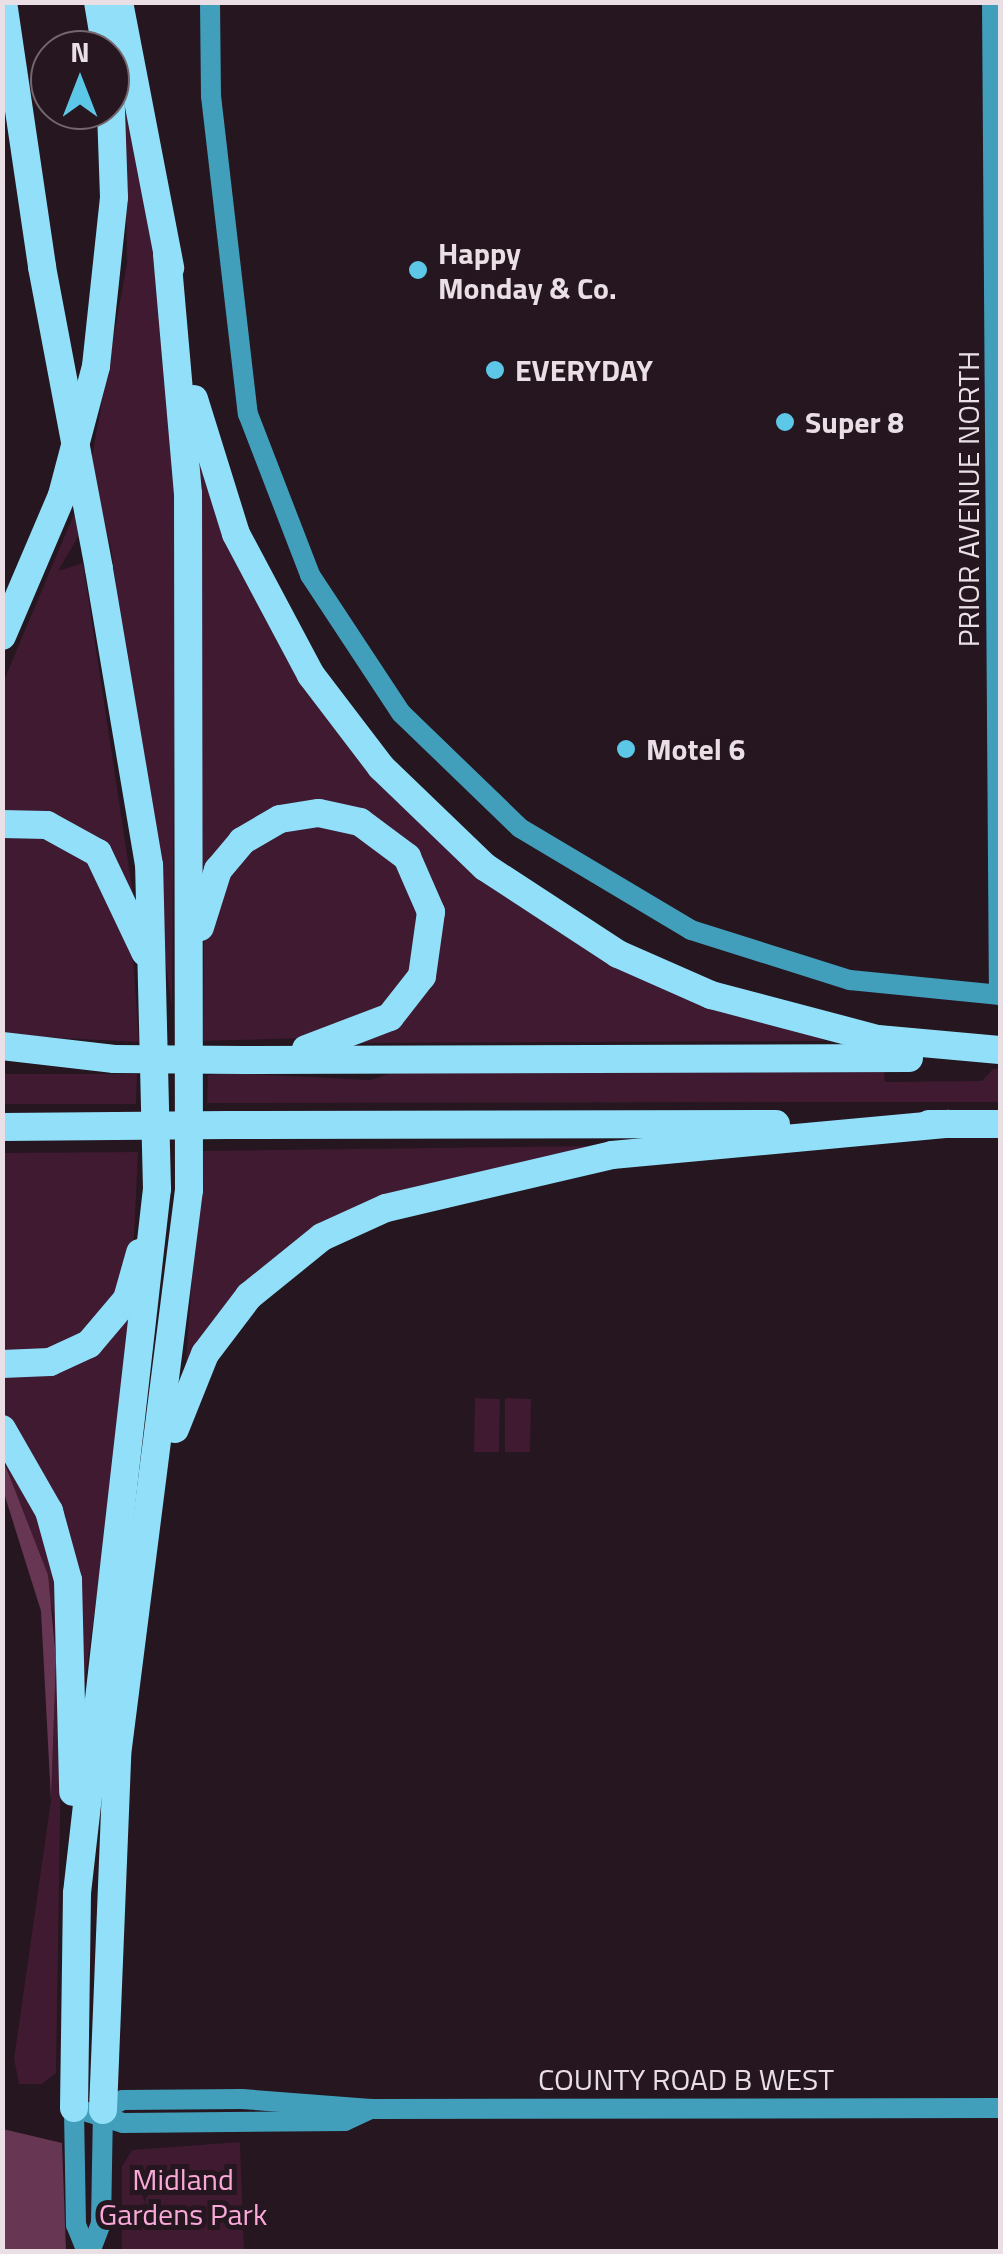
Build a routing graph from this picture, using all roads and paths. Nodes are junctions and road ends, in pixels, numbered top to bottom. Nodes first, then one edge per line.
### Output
1 (2, 2) edge
2 (98, 2) edge
3 (119, 2) edge
4 (210, 2) edge
5 (992, 2) edge
6 (103, 30) edge
7 (112, 130) edge
8 (168, 254) junction
9 (2, 636) edge
10 (2, 824) edge
11 (1000, 994) edge
12 (158, 1013) junction
13 (189, 1018) junction
14 (2, 1046) edge
15 (1000, 1053) edge
16 (114, 1059) junction
17 (2, 1060) edge
18 (246, 1060) junction
19 (948, 1124) junction
20 (1000, 1124) edge
21 (51, 1126) junction
22 (2, 1127) edge
23 (2, 1144) edge
24 (156, 1189) junction
25 (2, 1364) edge
26 (2, 1429) edge
27 (153, 1492) junction
28 (77, 1894) junction
29 (74, 2108) junction
30 (1000, 2108) edge
31 (103, 2110) junction
32 (88, 2252) edge

1 - 12 highway, bridge
2 - 6 highway
3 - 8 highway
4 - 11 street
5 - 11 street, PRIOR AVENUE NORTH
7 - 9 highway
8 - 13 highway
8 - 15 highway
10 - 12 highway
12 - 24 highway
13 - 18 highway
13 - 27 highway
14 - 16 highway
15 - 18 highway
16 - 17 highway
16 - 18 highway, bridge
19 - 20 highway
19 - 21 highway, bridge
19 - 27 highway
21 - 22 highway
21 - 23 highway
24 - 25 highway
24 - 28 highway
26 - 28 highway
27 - 31 highway
28 - 29 highway
29 - 31 street, COUNTY ROAD B WEST
29 - 32 street
30 - 31 street, COUNTY ROAD B WEST
31 - 32 street

